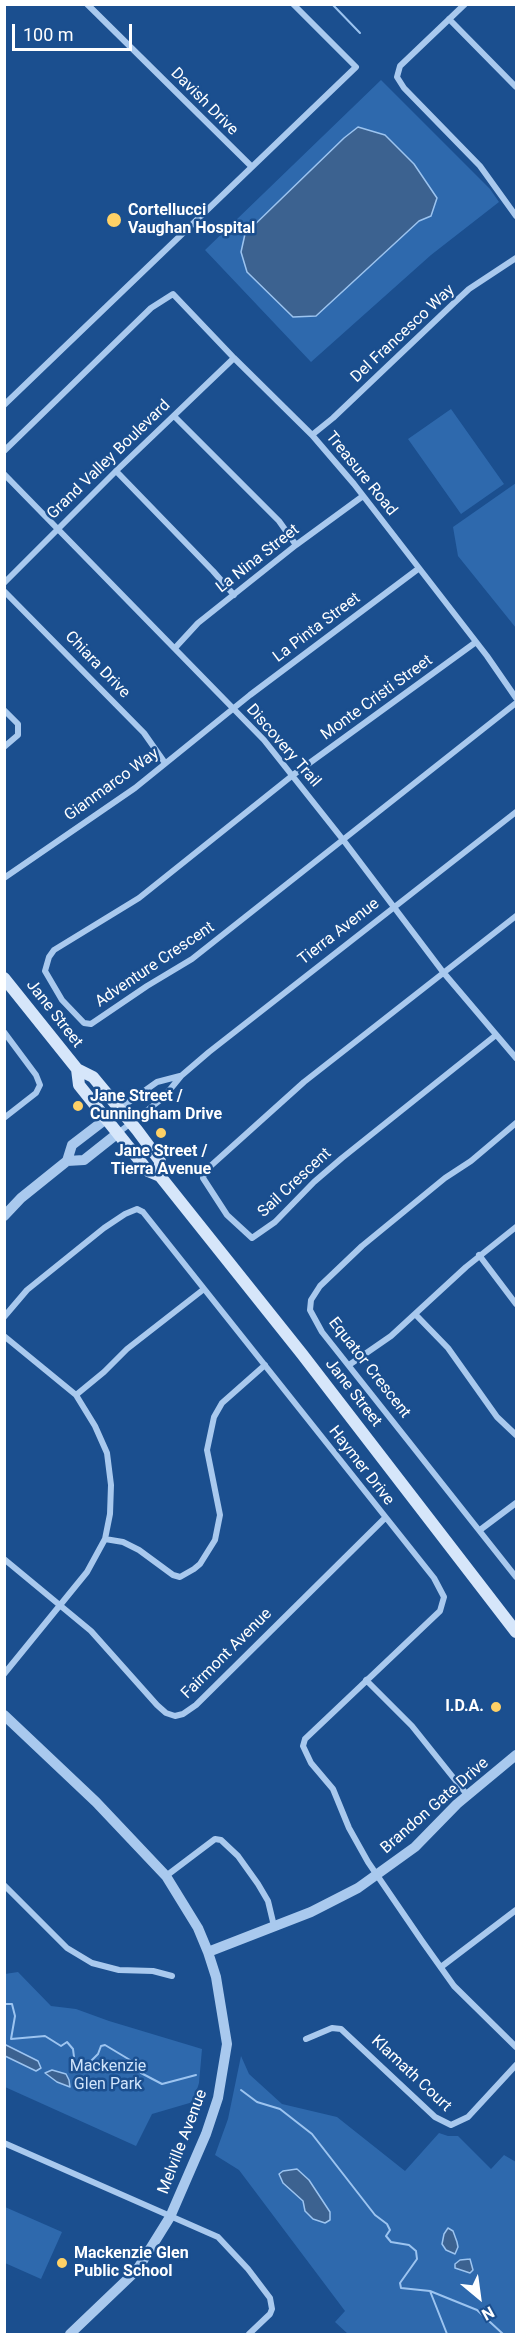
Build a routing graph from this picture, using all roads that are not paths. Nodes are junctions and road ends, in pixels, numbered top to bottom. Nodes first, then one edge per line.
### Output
1 (87, 4) edge
2 (293, 4) edge
3 (465, 4) edge
4 (449, 19) junction
5 (516, 87) edge
6 (252, 167) junction
7 (516, 216) edge
8 (516, 258) edge
9 (234, 358) junction
10 (4, 405) edge
11 (174, 416) junction
12 (312, 435) junction
13 (4, 451) edge
14 (116, 471) junction
15 (4, 474) edge
16 (363, 496) junction
17 (59, 528) junction
18 (296, 545) junction
19 (418, 569) junction
20 (4, 583) edge
21 (4, 591) edge
22 (234, 595) junction
23 (476, 642) junction
24 (174, 648) junction
25 (516, 698) edge
26 (516, 703) edge
27 (233, 709) junction
28 (4, 710) edge
29 (4, 747) edge
30 (165, 763) junction
31 (294, 775) junction
32 (516, 812) edge
33 (344, 840) junction
34 (4, 878) edge
35 (393, 907) junction
36 (516, 916) edge
37 (443, 972) junction
38 (4, 978) edge
39 (4, 1032) edge
40 (496, 1035) junction
41 (516, 1058) edge
42 (77, 1069) junction
43 (181, 1076) junction
44 (119, 1109) junction
45 (4, 1118) edge
46 (106, 1119) junction
47 (131, 1123) junction
48 (516, 1124) edge
49 (118, 1133) junction
50 (67, 1161) junction
51 (160, 1176) junction
52 (4, 1216) edge
53 (516, 1227) edge
54 (479, 1256) junction
55 (204, 1289) junction
56 (516, 1305) edge
57 (415, 1314) junction
58 (4, 1317) edge
59 (4, 1335) edge
60 (265, 1365) junction
61 (349, 1365) junction
62 (76, 1395) junction
63 (516, 1435) edge
64 (516, 1503) edge
65 (384, 1519) junction
66 (480, 1530) junction
67 (105, 1539) junction
68 (4, 1559) edge
69 (516, 1577) edge
70 (60, 1605) junction
71 (516, 1632) edge
72 (4, 1674) edge
73 (366, 1680) junction
74 (4, 1715) edge
75 (516, 1755) edge
76 (468, 1796) junction
77 (377, 1875) junction
78 (166, 1876) junction
79 (4, 1885) edge
80 (516, 1910) edge
81 (274, 1926) junction
82 (208, 1952) junction
83 (441, 1967) junction
84 (172, 1976) dead end
85 (306, 2039) dead end
86 (516, 2047) edge
87 (516, 2065) edge
88 (4, 2143) edge
89 (170, 2217) junction
90 (70, 2334) edge
91 (249, 2334) edge

1 - 6 street, Davish Drive
2 - 6 street
3 - 4 street
4 - 5 street
4 - 7 street
6 - 10 street
8 - 12 street, Del Francesco Way
9 - 11 street, Grand Valley Boulevard
9 - 12 street, Treasure Road
9 - 13 street, Treasure Road
11 - 14 street, Grand Valley Boulevard
11 - 18 street
12 - 16 street, Treasure Road
14 - 17 street, Grand Valley Boulevard
14 - 22 street
15 - 17 street, Discovery Trail
16 - 18 street, La Nina Street
16 - 19 street, Treasure Road
17 - 20 street, Grand Valley Boulevard
17 - 24 street, Discovery Trail
18 - 22 street, La Nina Street
19 - 23 street, Treasure Road
19 - 27 street, La Pinta Street
21 - 30 street, Chiara Drive
22 - 24 street, La Nina Street
23 - 25 street, Treasure Road
23 - 31 street, Monte Cristi Street
24 - 27 street, Discovery Trail
26 - 33 street
27 - 30 street, Gianmarco Way
27 - 31 street, Discovery Trail
28 - 29 street
30 - 34 street, Gianmarco Way
31 - 33 street, Discovery Trail
31 - 33 street, Adventure Crescent
32 - 35 street, Tierra Avenue
33 - 35 street, Discovery Trail
35 - 37 street, Discovery Trail
35 - 43 street, Tierra Avenue
36 - 37 street
37 - 40 street, Discovery Trail
37 - 40 street, Sail Crescent
38 - 42 main road, Jane Street
39 - 45 street
40 - 41 street, Discovery Trail
42 - 44 main road, Jane Street
42 - 46 main road, Jane Street
43 - 44 street, Tierra Avenue
43 - 47 street, Tierra Avenue
44 - 46 street
44 - 47 main road, Jane Street
46 - 49 main road, Jane Street
46 - 50 street
47 - 49 street, Tierra Avenue
47 - 51 main road, Jane Street
48 - 61 street, Equator Crescent
49 - 50 street
49 - 51 main road, Jane Street
50 - 52 street
51 - 71 main road, Jane Street
53 - 54 street
54 - 56 street
54 - 57 street
55 - 58 street, Haymer Drive
55 - 60 street, Haymer Drive
55 - 62 street
57 - 61 street
57 - 63 street
59 - 62 street
60 - 65 street, Haymer Drive
60 - 67 street
61 - 66 street, Equator Crescent
62 - 67 street
64 - 66 street
65 - 70 street, Fairmont Avenue
65 - 73 street, Haymer Drive
66 - 69 street, Equator Crescent
67 - 70 street
68 - 70 street, Fairmont Avenue
70 - 72 street
73 - 76 street
73 - 77 street, Haymer Drive
74 - 78 street, Melville Avenue
75 - 76 street, Brandon Gate Drive
76 - 77 street, Brandon Gate Drive
77 - 81 street, Brandon Gate Drive
77 - 83 street
78 - 81 street
78 - 82 street, Melville Avenue
79 - 84 street
80 - 83 street
81 - 82 street, Brandon Gate Drive
82 - 89 street, Melville Avenue
83 - 86 street
85 - 87 street, Klamath Court
88 - 89 street
89 - 90 street, Melville Avenue
89 - 91 street

